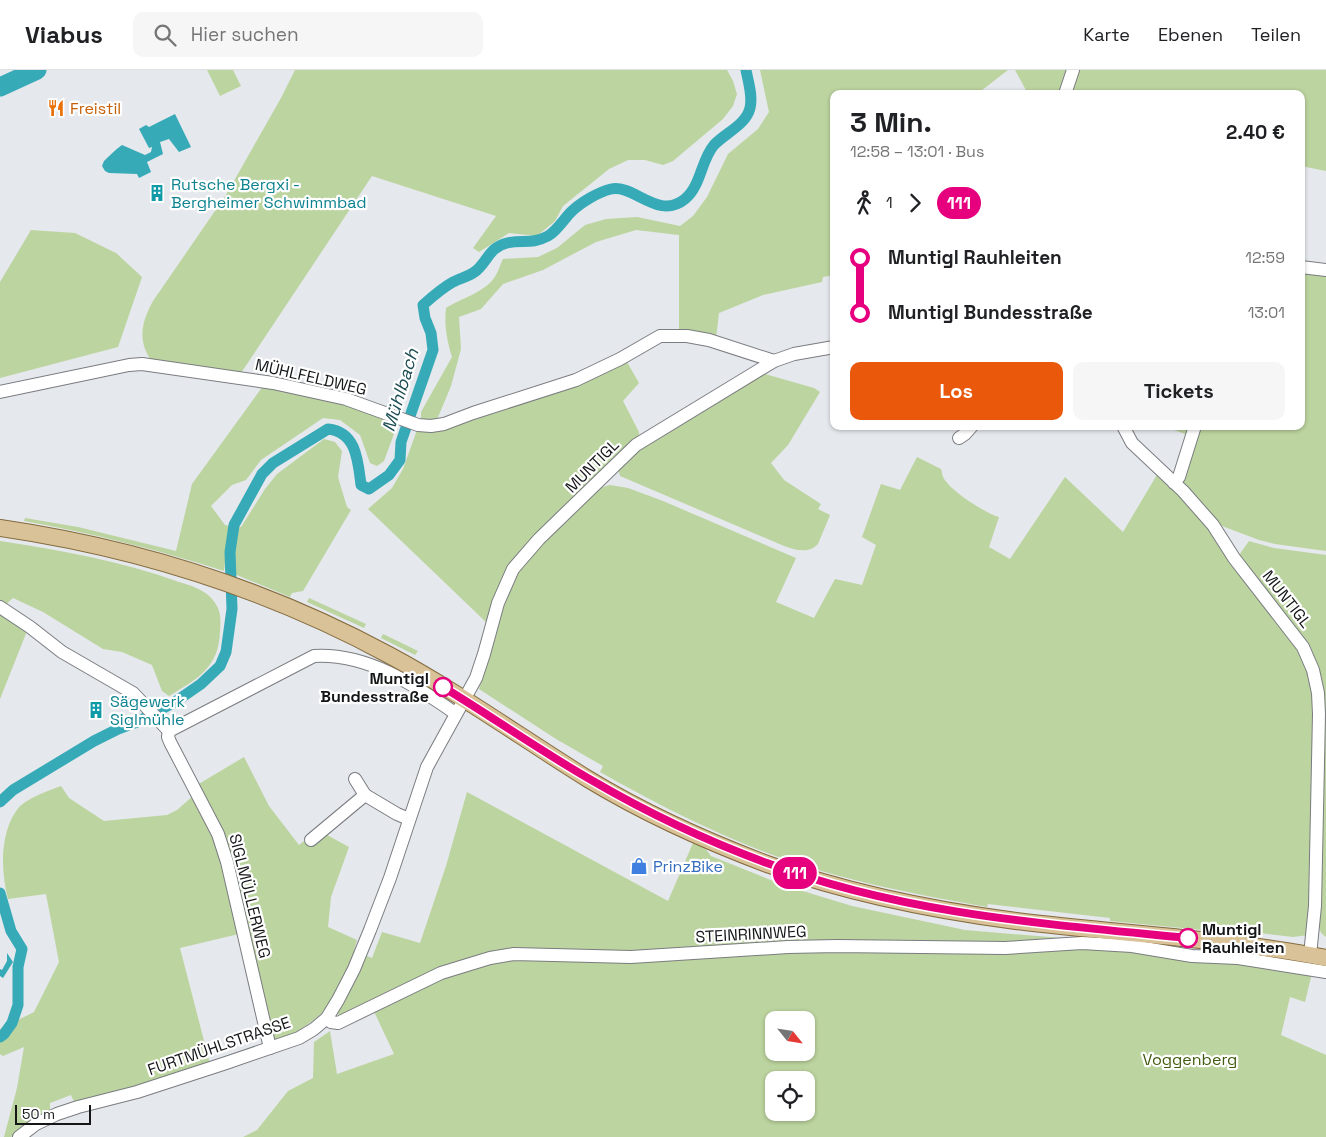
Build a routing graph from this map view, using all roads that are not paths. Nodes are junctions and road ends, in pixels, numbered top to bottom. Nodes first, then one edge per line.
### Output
1 (1073, 70) edge
2 (1066, 90) edge
3 (1305, 267) edge
4 (1326, 270) edge
5 (830, 348) edge
6 (774, 361) junction
7 (0, 392) edge
8 (968, 430) edge
9 (1125, 430) edge
10 (1194, 430) edge
11 (959, 438) dead end
12 (1174, 483) junction
13 (0, 528) edge
14 (0, 607) edge
15 (459, 706) junction
16 (169, 731) junction
17 (355, 779) dead end
18 (365, 795) junction
19 (409, 818) junction
20 (311, 840) dead end
21 (1318, 956) edge
22 (1326, 972) edge
23 (326, 1018) junction
24 (270, 1048) junction
25 (20, 1137) edge

1 - 2 street
3 - 4 street
5 - 6 street, MUNTIGL
6 - 7 street, MÜHLFELDWEG
6 - 15 street, MUNTIGL
8 - 11 street
9 - 12 street, MUNTIGL
10 - 12 street
12 - 21 street, MUNTIGL
13 - 15 main road
14 - 16 street, SIGLMÜLLERWEG
15 - 16 street
15 - 19 street, FURTMÜHLSTRASSE
15 - 21 main road
16 - 24 street, SIGLMÜLLERWEG
17 - 18 street
18 - 19 street
18 - 20 street
19 - 23 street, FURTMÜHLSTRASSE
22 - 23 street, STEINRINNWEG
23 - 24 street, FURTMÜHLSTRASSE
24 - 25 street, FURTMÜHLSTRASSE

